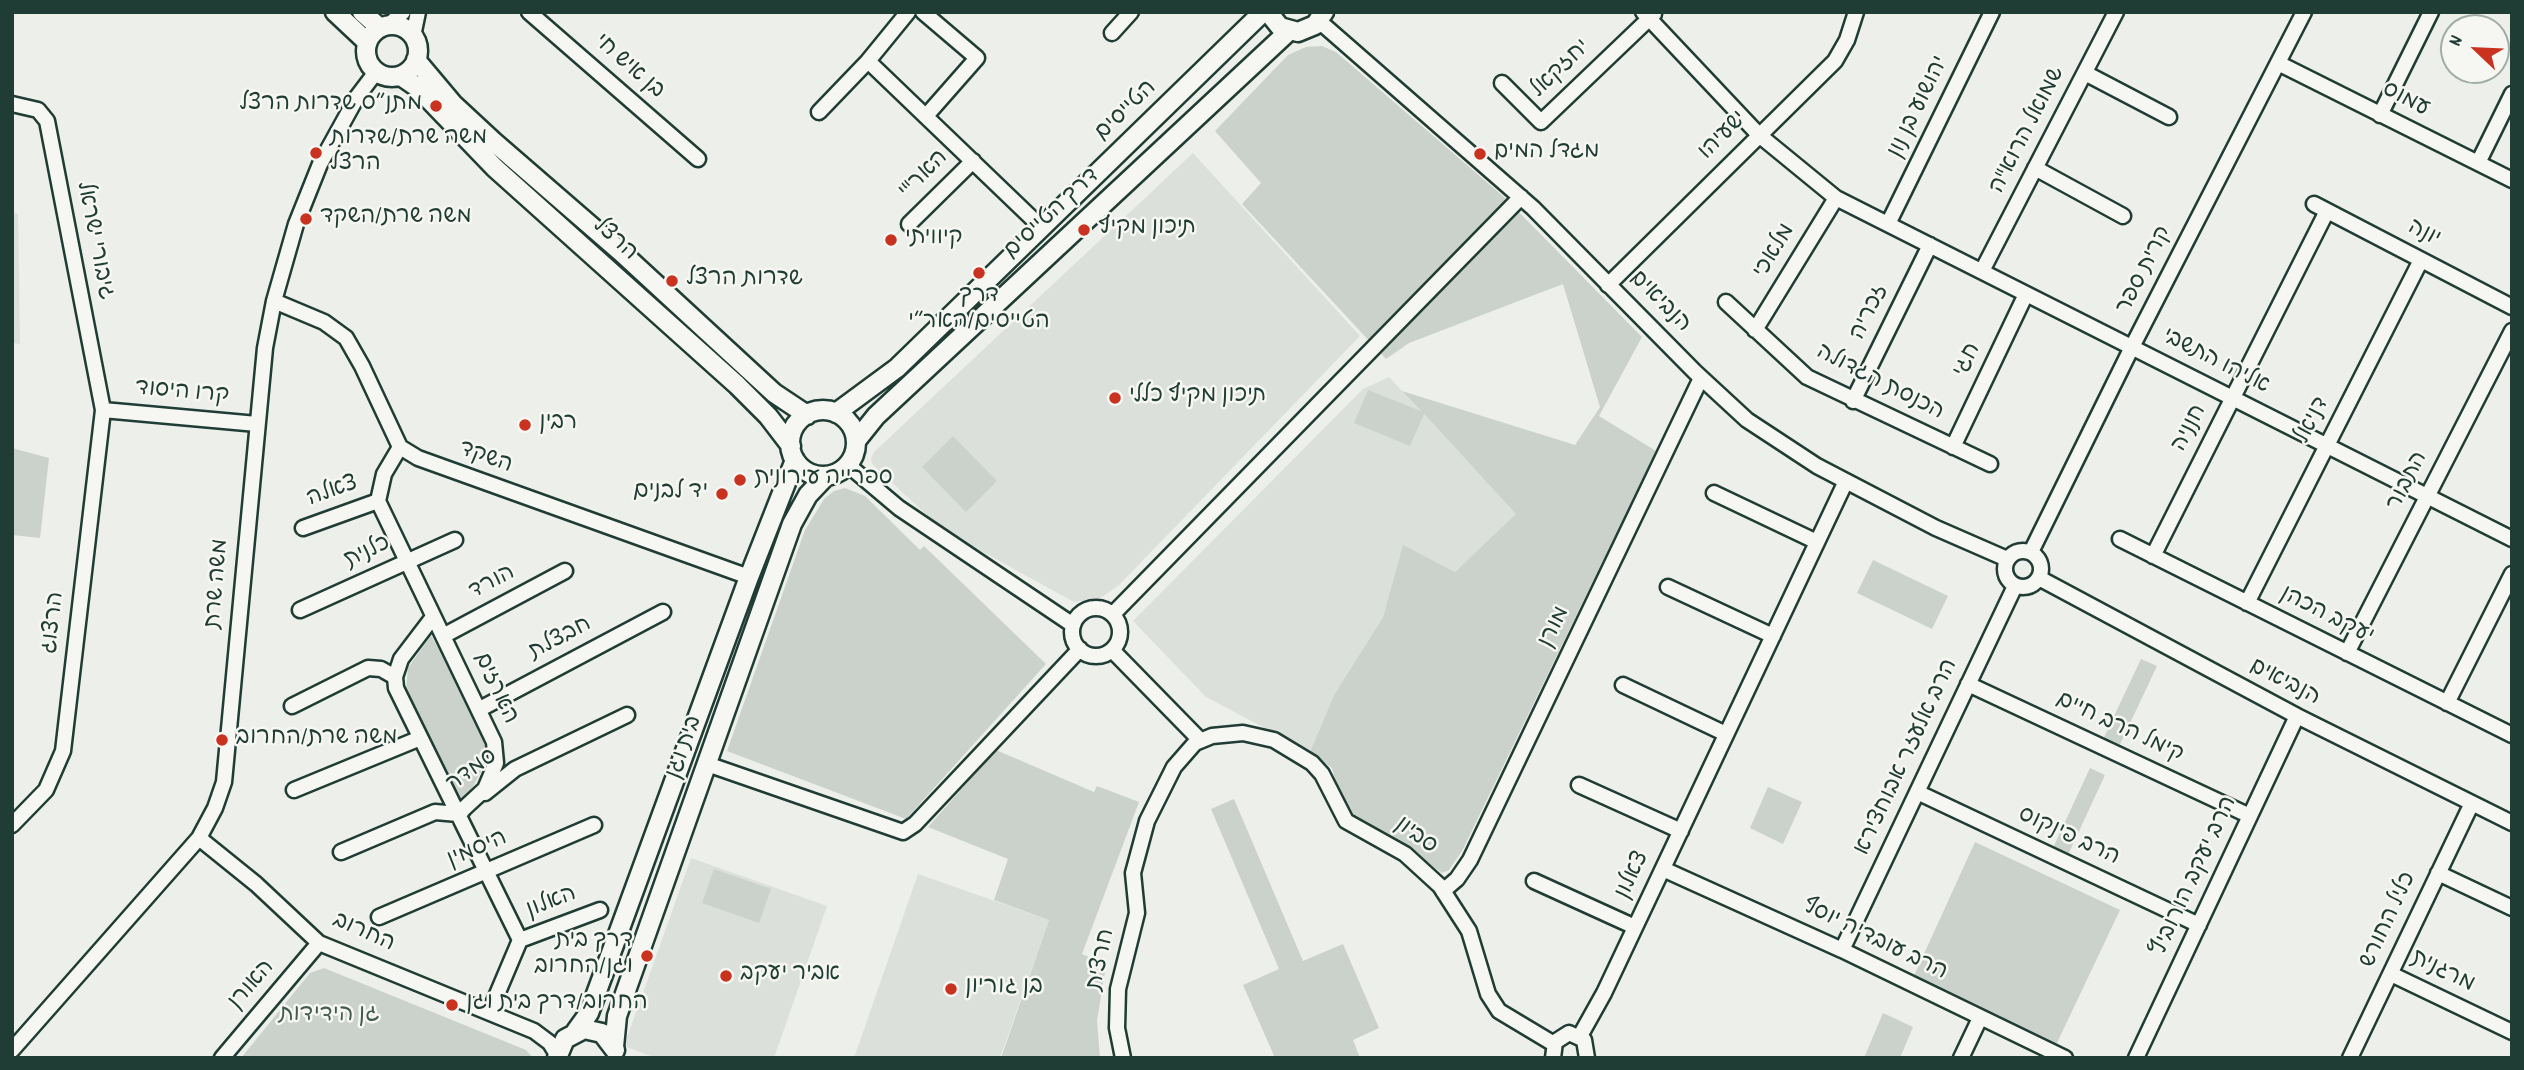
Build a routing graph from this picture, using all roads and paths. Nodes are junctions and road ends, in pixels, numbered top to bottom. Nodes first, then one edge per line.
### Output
1 (334, 12) edge
2 (362, 12) edge
3 (403, 12) edge
4 (418, 12) edge
5 (529, 12) edge
6 (908, 12) edge
7 (923, 12) edge
8 (1132, 12) edge
9 (1265, 12) edge
10 (1856, 12) edge
11 (1992, 12) edge
12 (2116, 12) edge
13 (2304, 12) edge
14 (2431, 12) edge
15 (1649, 14) edge
16 (1322, 17) edge
17 (384, 27) junction
18 (1289, 31) junction
19 (1112, 33) dead end
20 (413, 36) junction
21 (367, 42) junction
22 (416, 60) junction
23 (867, 61) junction
24 (2278, 63) junction
25 (376, 72) junction
26 (2085, 73) junction
27 (401, 76) junction
28 (1502, 83) dead end
29 (2512, 94) edge
30 (12, 104) edge
31 (819, 111) dead end
32 (2381, 114) junction
33 (926, 116) junction
34 (2169, 117) dead end
35 (1759, 135) junction
36 (698, 159) dead end
37 (973, 161) junction
38 (2478, 163) junction
39 (2035, 168) junction
40 (2512, 180) edge
41 (1521, 197) junction
42 (1836, 198) junction
43 (2320, 208) joint
44 (2123, 216) dead end
45 (909, 224) dead end
46 (1888, 224) junction
47 (1042, 228) junction
48 (1930, 245) junction
49 (2421, 260) junction
50 (1982, 271) junction
51 (1608, 285) junction
52 (2026, 294) junction
53 (274, 301) junction
54 (1726, 302) dead end
55 (2512, 307) edge
56 (1755, 330) junction
57 (2512, 331) edge
58 (2132, 347) junction
59 (1701, 378) junction
60 (2232, 398) junction
61 (1853, 401) junction
62 (103, 410) junction
63 (836, 413) junction
64 (807, 415) junction
65 (257, 424) junction
66 (856, 441) junction
67 (2327, 446) junction
68 (400, 447) junction
69 (1953, 447) junction
70 (793, 453) junction
71 (1990, 464) dead end
72 (848, 465) junction
73 (826, 476) junction
74 (1846, 481) junction
75 (1714, 493) dead end
76 (2427, 496) junction
77 (378, 501) junction
78 (303, 528) dead end
79 (2120, 539) dead end
80 (2512, 539) edge
81 (455, 540) dead end
82 (1817, 542) junction
83 (2031, 552) junction
84 (2153, 556) junction
85 (2007, 559) junction
86 (406, 562) junction
87 (565, 571) dead end
88 (2512, 574) edge
89 (749, 577) junction
90 (2039, 578) junction
91 (2015, 586) junction
92 (1668, 587) dead end
93 (2247, 603) junction
94 (300, 610) dead end
95 (663, 612) dead end
96 (1113, 614) junction
97 (433, 617) junction
98 (1073, 625) junction
99 (443, 636) junction
100 (1773, 636) junction
101 (1080, 649) junction
102 (1112, 650) junction
103 (2347, 653) junction
104 (395, 677) junction
105 (1968, 684) junction
106 (1623, 685) dead end
107 (2447, 703) junction
108 (292, 706) dead end
109 (480, 709) junction
110 (627, 715) dead end
111 (2297, 716) junction
112 (1726, 734) junction
113 (2512, 735) edge
114 (418, 739) junction
115 (1200, 740) junction
116 (707, 764) junction
117 (1579, 785) dead end
118 (294, 790) dead end
119 (1917, 792) junction
120 (2472, 803) junction
121 (458, 814) junction
122 (2250, 816) junction
123 (2512, 823) edge
124 (12, 825) edge
125 (594, 825) dead end
126 (1681, 831) junction
127 (199, 838) junction
128 (341, 852) dead end
129 (1663, 869) junction
130 (487, 871) junction
131 (2438, 873) junction
132 (1534, 881) dead end
133 (1443, 891) junction
134 (2512, 908) edge
135 (600, 910) dead end
136 (379, 918) dead end
137 (2199, 925) junction
138 (1635, 927) junction
139 (520, 940) junction
140 (319, 943) junction
141 (1842, 950) junction
142 (2390, 974) junction
143 (490, 1011) junction
144 (1980, 1017) junction
145 (534, 1031) junction
146 (574, 1032) junction
147 (2512, 1032) edge
148 (1580, 1036) junction
149 (12, 1049) edge
150 (1553, 1051) edge
151 (617, 1054) edge
152 (558, 1057) edge
153 (222, 1058) edge
154 (1124, 1058) edge
155 (1587, 1058) edge
156 (1961, 1058) edge
157 (2065, 1058) edge
158 (2136, 1058) edge
159 (2350, 1058) edge

1 - 21 main road
2 - 17 main road
3 - 17 street
4 - 20 street
5 - 36 street, בן איש חי
6 - 23 street
7 - 33 street, האר"י
8 - 19 street
9 - 18 main road
9 - 47 main road, הטייסים
10 - 35 street, ישעיהו
11 - 46 street, יהושוע בן נון
12 - 26 street, שמואל הרוא"ה
13 - 24 street, קרית ספר
14 - 32 street
15 - 28 street, יחזקאל
15 - 35 street, אליהו התשבי
16 - 18 main road
16 - 41 street, הנביאים
17 - 20 main road
17 - 21 main road
18 - 66 main road, דרך הטייסים
20 - 22 main road
21 - 25 main road
22 - 27 main road
22 - 64 main road, הרצל
23 - 31 street
23 - 33 street, האר"י
24 - 32 street, עמוס
24 - 58 street, קרית ספר
25 - 27 main road
25 - 53 street, משה שרת
26 - 34 street
26 - 39 street, שמואל הרוא"ה
27 - 70 main road, הרצל
29 - 38 street
30 - 62 street, גיבורי ישראל
32 - 38 street, עמוס
33 - 37 street, האר"י
35 - 42 street, אליהו התשבי
35 - 51 street, ישעיהו
37 - 45 street, האר"י
37 - 47 street, האר"י
38 - 40 street, עמוס
39 - 44 street
39 - 50 street, שמואל הרוא"ה
41 - 51 street, הנביאים
41 - 96 street
42 - 46 street, אליהו התשבי
42 - 56 street, מלאכי
43 - 49 street, יונה
43 - 60 street, חנניה
46 - 48 street, אליהו התשבי
47 - 63 main road, הטייסים
48 - 50 street, אליהו התשבי
48 - 61 street, זכריה
49 - 55 street, יונה
49 - 67 street, דניאל
50 - 52 street, אליהו התשבי
51 - 59 street, הנביאים
52 - 58 street, אליהו התשבי
52 - 69 street, חגי
53 - 65 street, משה שרת
53 - 68 street
54 - 56 street, הכנסת הגדולה
56 - 61 street, הכנסת הגדולה
57 - 76 street, התבור
58 - 60 street, אליהו התשבי
58 - 83 street, קרית ספר
59 - 74 street, הנביאים
59 - 133 street, מורן
60 - 67 street, אליהו התשבי
60 - 84 street, חנניה
61 - 69 street, הכנסת הגדולה
62 - 65 street, קרו היסוד
62 - 124 street, הרצוג
63 - 64 main road
63 - 66 main road
64 - 70 main road
65 - 127 street, משה שרת
66 - 72 main road
67 - 76 street, אליהו התשבי
67 - 93 street, דניאל
68 - 77 street
68 - 89 street, השקד
69 - 71 street, הכנסת הגדולה
70 - 73 main road
70 - 89 main road, בית וגן
72 - 73 main road
72 - 98 street
73 - 116 main road, בית וגן
74 - 82 street, צאלון
74 - 85 street, הנביאים
75 - 82 street
76 - 80 street, אליהו התשבי
76 - 103 street, התבור
77 - 78 street, צאלה
77 - 86 street, הארזים
79 - 84 street, יעקב הכהן
81 - 86 street, כלנית
82 - 100 street, צאלון
83 - 85 street
83 - 90 street
84 - 93 street, יעקב הכהן
85 - 91 street
86 - 94 street, כלנית
86 - 97 street, הארזים
87 - 99 street, הורד
88 - 107 street
89 - 146 main road, בית וגן
90 - 91 street
90 - 111 street, הנביאים
91 - 105 street, הרב אלעזר אבוחצירא
92 - 100 street
93 - 103 street, יעקב הכהן
95 - 109 street, חבצלת
96 - 98 street
96 - 102 street
97 - 99 street, הארזים
97 - 104 street
98 - 101 street
99 - 109 street, הארזים
100 - 112 street, צאלון
101 - 102 street
101 - 116 street
102 - 115 street
103 - 107 street, יעקב הכהן
104 - 108 street
104 - 114 street
105 - 119 street, הרב אלעזר אבוחצירא
105 - 122 street, קימל הרב חיים
106 - 112 street
107 - 113 street, יעקב הכהן
109 - 121 street, הארזים
110 - 121 street, סמדר
111 - 120 street, הנביאים
111 - 122 street, הרב יעקב הורוביץ
112 - 126 street, צאלון
114 - 118 street
114 - 121 street
115 - 133 street, סביון
115 - 154 street, חרצית
116 - 151 main road, בית וגן
117 - 126 street
119 - 137 street, הרב פינקוס
119 - 141 street, הרב אלעזר אבוחצירא
120 - 123 street, הנביאים
120 - 131 street, כליל החורש
121 - 128 street, סמדר
121 - 130 street
122 - 137 street, הרב יעקב הורוביץ
125 - 130 street, היסמין
126 - 129 street, צאלון
127 - 140 street, החרוב
127 - 149 street, משה שרת
129 - 138 street, צאלון
129 - 141 street, הרב עובדיה יוסף
130 - 136 street, היסמין
130 - 139 street
131 - 134 street
131 - 142 street, כליל החורש
132 - 138 street
133 - 150 street, סביון
135 - 139 street, האלון
137 - 158 street, הרב יעקב הורוביץ
138 - 148 street, צאלון
139 - 143 street
140 - 143 street, החרוב
140 - 153 street, האורן
141 - 144 street, הרב עובדיה יוסף
142 - 147 street, מרגנית
142 - 159 street, כליל החורש
143 - 145 street, החרוב
144 - 156 street
144 - 157 street, הרב עובדיה יוסף
145 - 146 street, החרוב
145 - 152 street, החרוב
146 - 151 main road
146 - 152 main road, בית וגן
148 - 150 street
148 - 155 street

